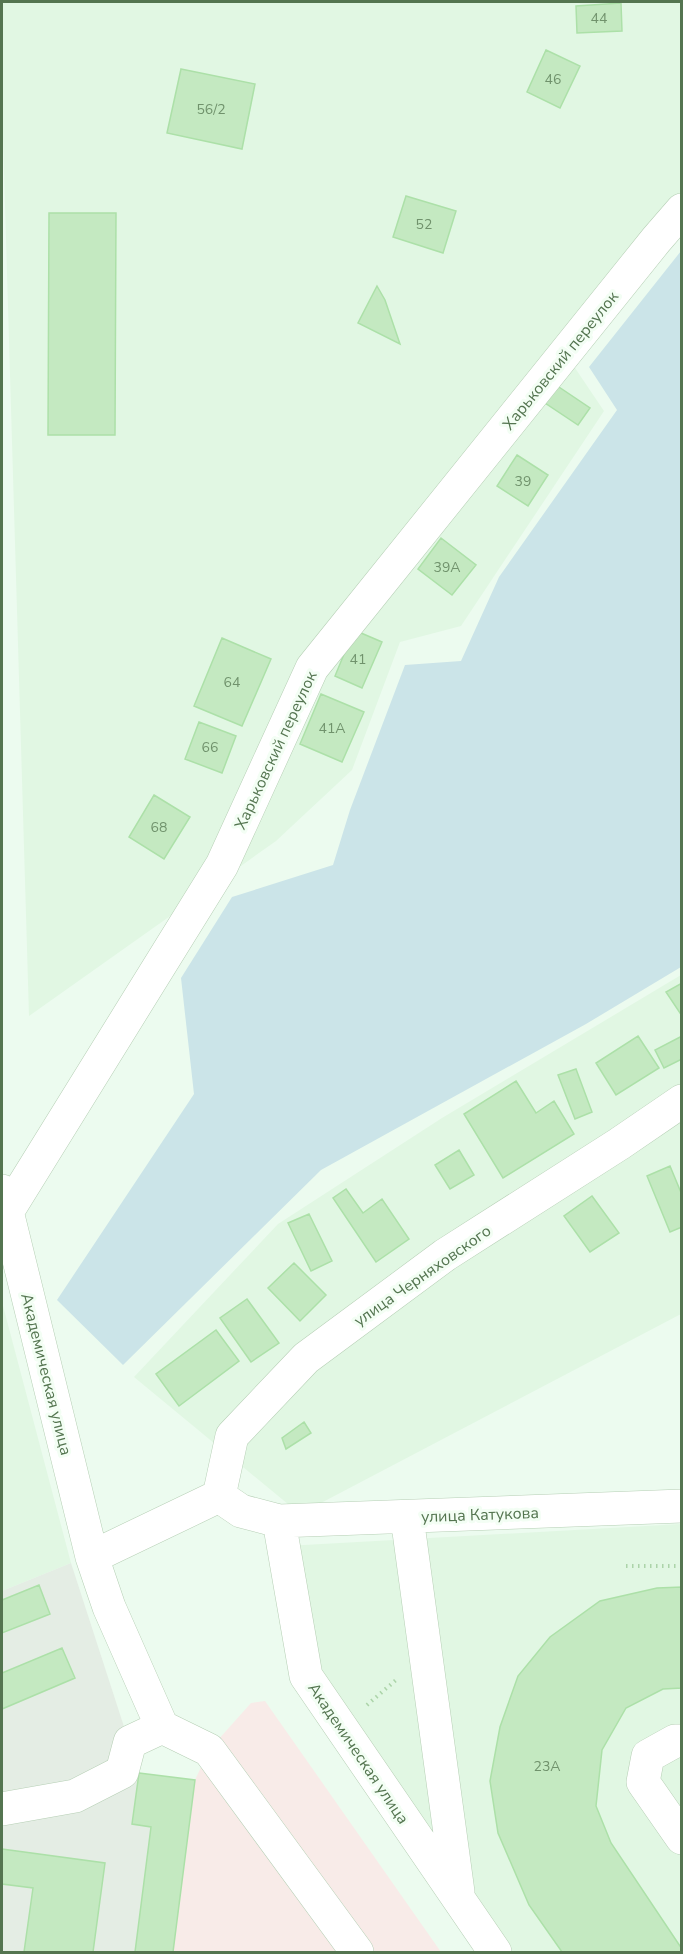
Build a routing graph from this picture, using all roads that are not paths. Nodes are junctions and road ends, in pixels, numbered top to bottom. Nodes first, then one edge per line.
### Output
1 (681, 210) edge
2 (681, 1101) edge
3 (4, 1201) edge
4 (219, 1496) junction
5 (681, 1506) edge
6 (407, 1516) junction
7 (279, 1521) junction
8 (92, 1557) junction
9 (162, 1727) junction
10 (681, 1741) edge
11 (2, 1809) edge
12 (681, 1838) edge
13 (459, 1900) junction
14 (357, 1953) edge
15 (495, 1953) edge

1 - 3 street, Харьковский переулок
2 - 4 street, улица Черняховского
3 - 8 street, Академическая улица
4 - 7 street
4 - 8 street
5 - 6 street, улица Катукова
6 - 7 street, улица Катукова
6 - 13 street
7 - 13 street, Академическая улица
8 - 9 street, Академическая улица
9 - 11 street
9 - 14 street
10 - 12 street
13 - 15 street, Академическая улица

